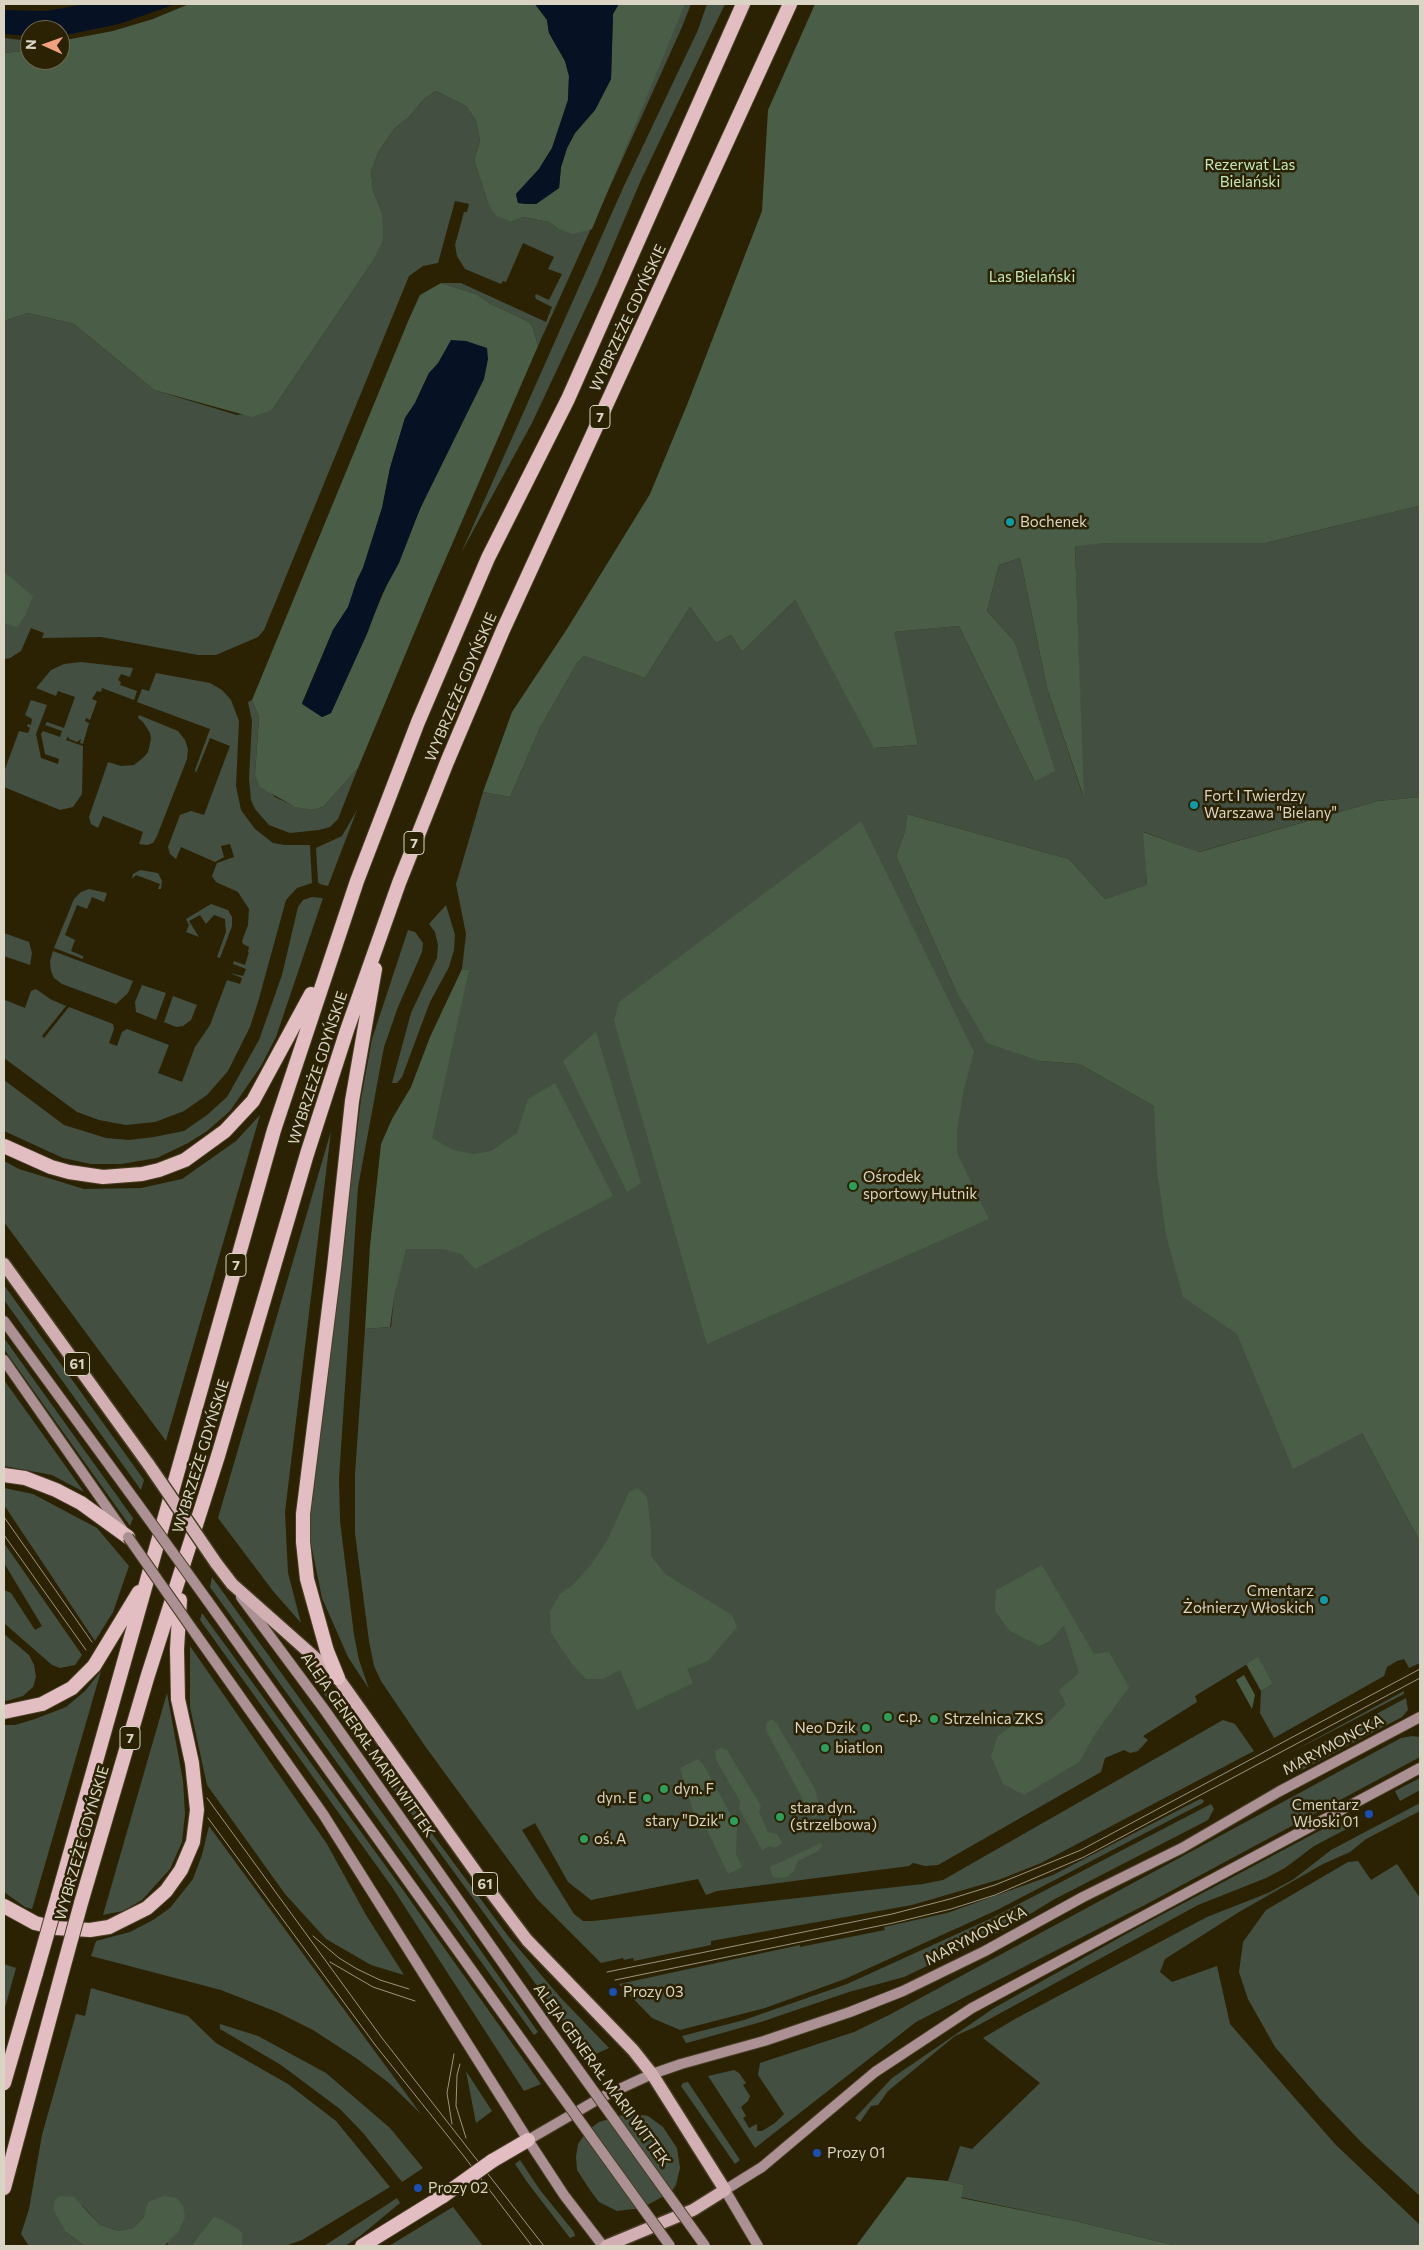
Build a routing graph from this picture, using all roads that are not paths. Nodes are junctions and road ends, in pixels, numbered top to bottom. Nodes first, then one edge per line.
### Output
1 (743, 4) edge
2 (790, 4) edge
3 (384, 924) junction
4 (330, 958) junction
5 (4, 1146) edge
6 (4, 1264) edge
7 (4, 1321) edge
8 (4, 1360) edge
9 (4, 1475) edge
10 (128, 1537) junction
11 (149, 1574) junction
12 (182, 1574) junction
13 (232, 1584) junction
14 (338, 1678) junction
15 (4, 1712) edge
16 (1420, 1717) edge
17 (1420, 1768) edge
18 (4, 1906) edge
19 (652, 2074) junction
20 (4, 2083) edge
21 (528, 2140) junction
22 (4, 2188) edge
23 (725, 2190) junction
24 (362, 2246) edge
25 (604, 2246) edge
26 (670, 2246) edge
27 (705, 2246) edge
28 (758, 2246) edge

1 - 4 highway, WYBRZEŻE GDYŃSKIE / 7
2 - 3 highway, WYBRZEŻE GDYŃSKIE / 7
3 - 12 highway, WYBRZEŻE GDYŃSKIE / 7
3 - 14 highway
4 - 5 highway
4 - 11 highway, WYBRZEŻE GDYŃSKIE / 7
6 - 13 main road, ALEJA GENERAŁ MARII WITTEK / 61, bridge
7 - 26 main road, bridge
8 - 10 main road
9 - 10 highway
10 - 21 main road, bridge
11 - 15 highway
11 - 20 highway, WYBRZEŻE GDYŃSKIE / 7, bridge
12 - 18 highway
12 - 22 highway, WYBRZEŻE GDYŃSKIE / 7, bridge
13 - 14 main road, 61
13 - 27 main road, ALEJA GENERAŁ MARII WITTEK, bridge
14 - 19 main road, 61
16 - 19 main road, MARYMONCKA
17 - 23 main road
19 - 21 main road, MARYMONCKA
19 - 23 main road
21 - 24 highway, bridge
21 - 25 main road
23 - 25 main road
23 - 28 main road

